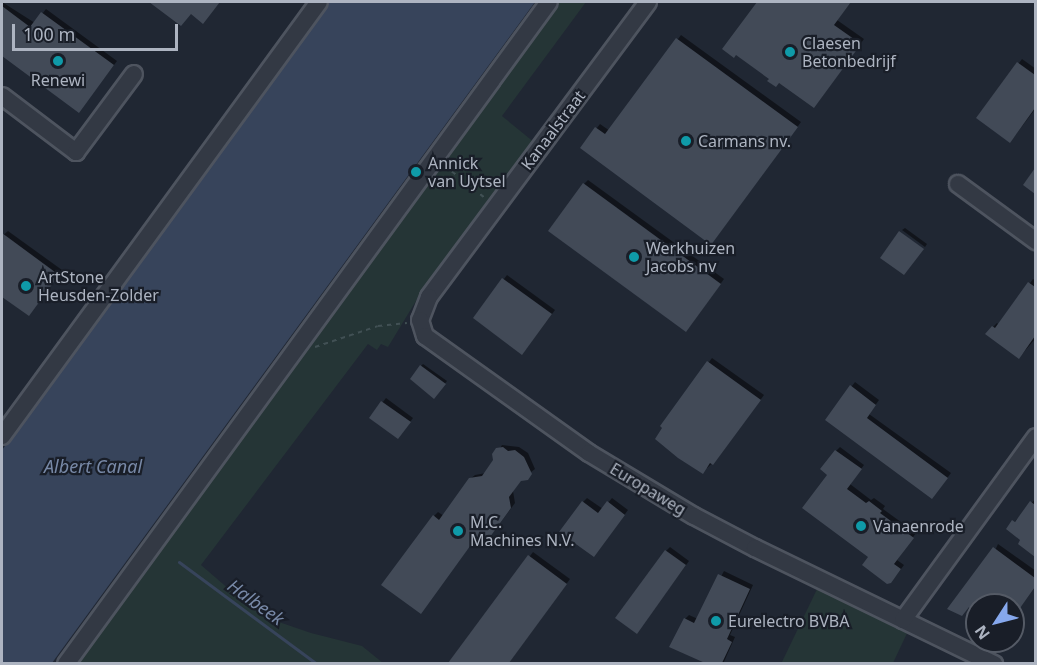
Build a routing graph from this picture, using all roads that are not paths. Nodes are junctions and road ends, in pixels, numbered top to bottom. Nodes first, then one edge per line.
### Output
1 (319, 2) edge
2 (549, 2) edge
3 (648, 2) edge
4 (134, 74) dead end
5 (2, 96) edge
6 (958, 184) dead end
7 (1035, 241) edge
8 (420, 320) joint
9 (2, 436) edge
10 (1035, 437) edge
11 (903, 620) junction
12 (66, 663) edge
13 (994, 663) edge

1 - 9 street
2 - 12 street
3 - 8 street, Kanaalstraat
4 - 5 street
6 - 7 street
8 - 11 street, Europaweg
10 - 11 street
11 - 13 street, Europaweg

